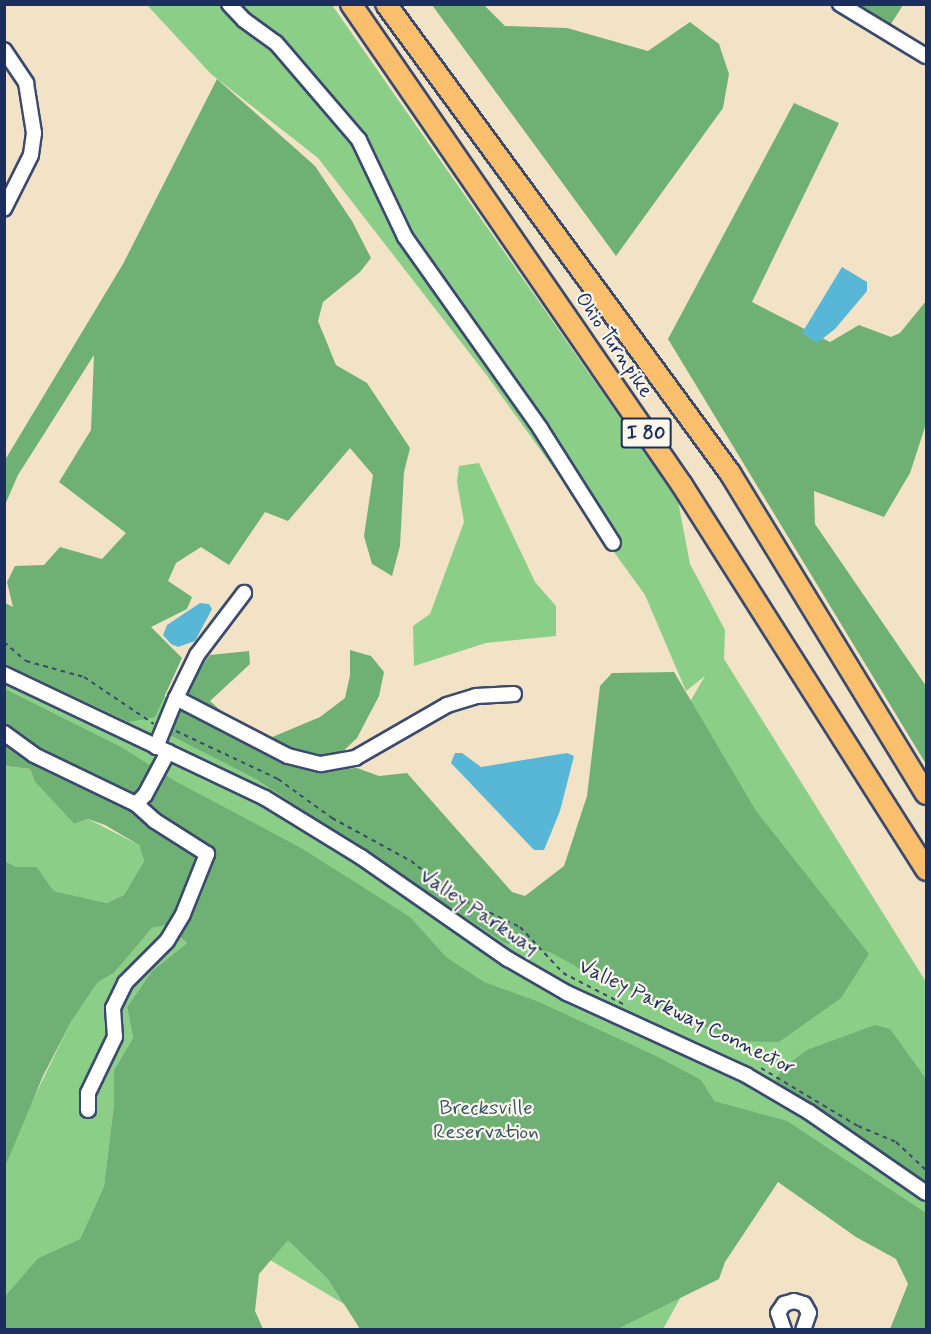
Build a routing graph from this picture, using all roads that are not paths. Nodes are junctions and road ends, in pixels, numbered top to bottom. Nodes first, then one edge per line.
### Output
1 (230, 4) edge
2 (351, 4) edge
3 (386, 4) edge
4 (840, 4) edge
5 (4, 50) edge
6 (927, 56) edge
7 (4, 209) edge
8 (612, 543) dead end
9 (244, 592) dead end
10 (4, 674) edge
11 (514, 694) dead end
12 (176, 698) junction
13 (4, 733) edge
14 (162, 749) junction
15 (927, 794) edge
16 (136, 804) junction
17 (927, 870) edge
18 (88, 1110) dead end
19 (927, 1193) edge
20 (784, 1329) edge
21 (803, 1329) edge

1 - 8 street
2 - 17 highway, Ohio Turnpike / I 80
3 - 15 highway, Ohio Turnpike / I 80
4 - 6 street
5 - 7 street
9 - 12 street
10 - 14 street, Valley Parkway
11 - 12 street
12 - 14 street
13 - 16 street
14 - 16 street
14 - 19 street, Valley Parkway
16 - 18 street
20 - 21 street

